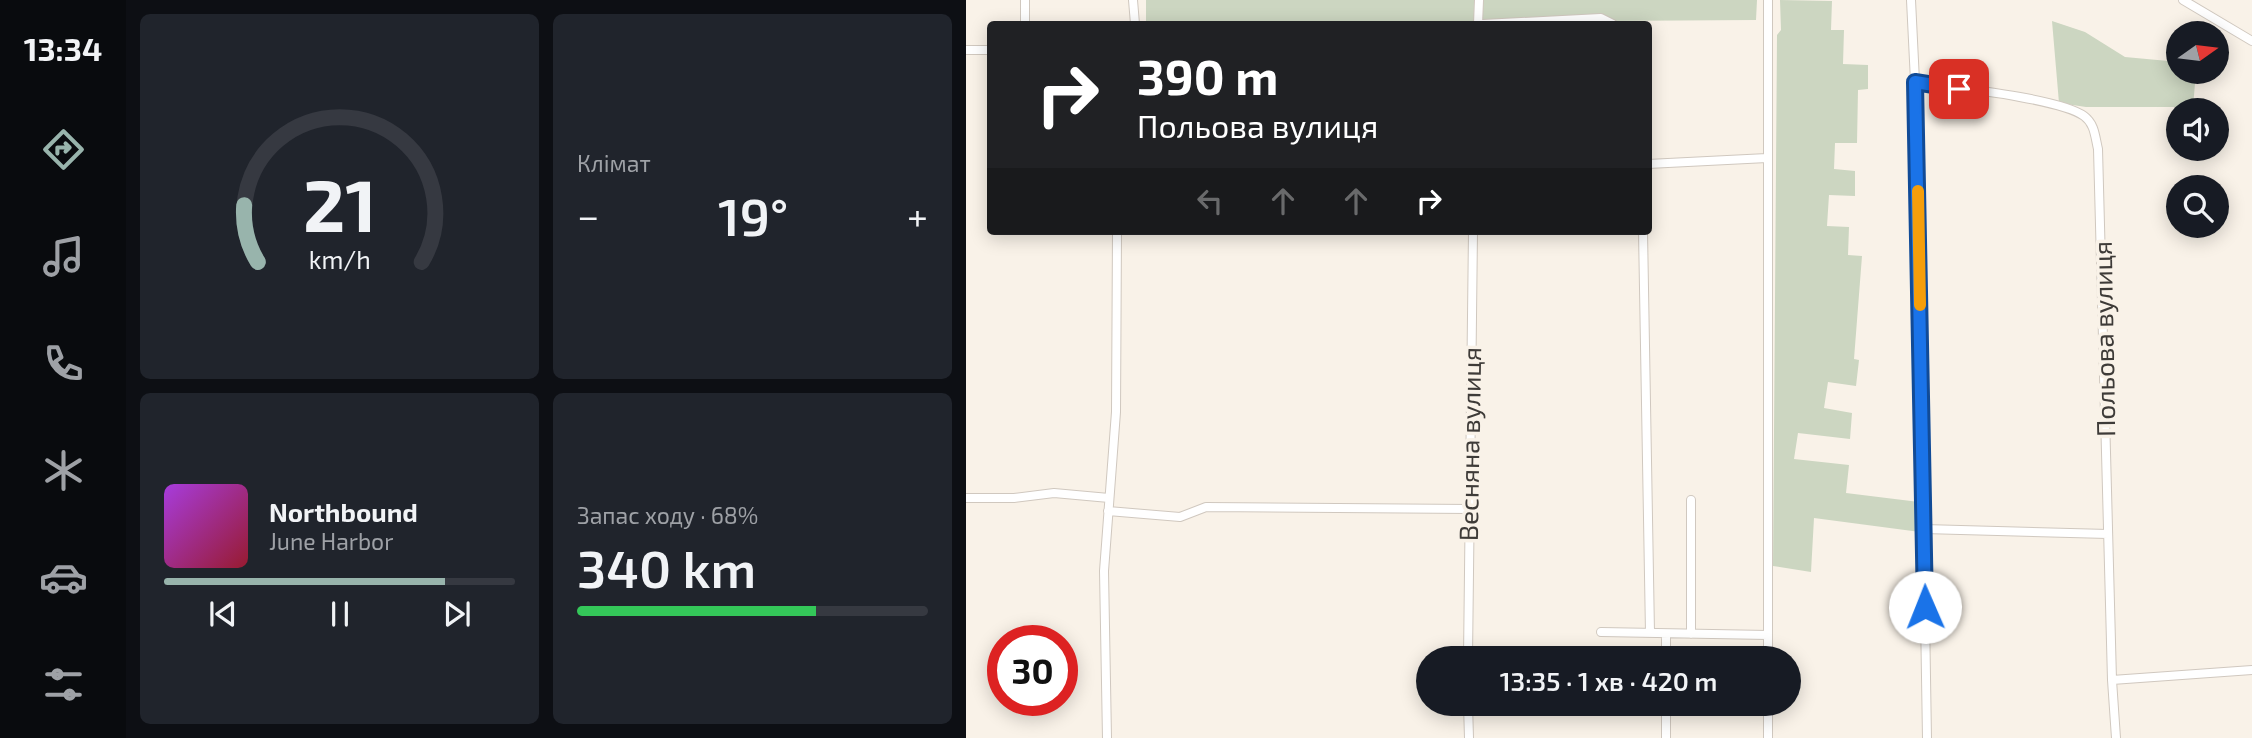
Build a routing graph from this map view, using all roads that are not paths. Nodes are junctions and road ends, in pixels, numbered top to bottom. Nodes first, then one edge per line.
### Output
1 (1025, 0) edge
2 (1133, 0) edge
3 (1479, 0) edge
4 (1768, 0) edge
5 (1911, 0) edge
6 (2183, 0) edge
7 (1025, 21) edge
8 (1135, 21) edge
9 (1480, 21) edge
10 (1586, 21) edge
11 (1607, 21) edge
12 (2252, 41) edge
13 (966, 50) edge
14 (987, 50) edge
15 (1915, 82) junction
16 (1768, 158) junction
17 (1652, 164) edge
18 (1117, 235) edge
19 (1473, 235) edge
20 (1643, 235) edge
21 (966, 498) edge
22 (1108, 498) junction
23 (1691, 500) dead end
24 (1471, 509) junction
25 (1108, 511) junction
26 (1924, 529) junction
27 (2108, 534) junction
28 (1601, 632) dead end
29 (1650, 633) junction
30 (1666, 634) junction
31 (1691, 634) junction
32 (1768, 635) junction
33 (1468, 646) edge
34 (1666, 646) edge
35 (1768, 646) edge
36 (2252, 670) edge
37 (2112, 680) junction
38 (1468, 716) edge
39 (1666, 716) edge
40 (1768, 716) edge
41 (1107, 738) edge
42 (1469, 738) edge
43 (1666, 738) edge
44 (1768, 738) edge
45 (1927, 738) edge
46 (2116, 738) edge

1 - 7 street
2 - 8 street
3 - 9 street
4 - 16 street
5 - 15 street
6 - 12 street
10 - 11 street
13 - 14 street
15 - 26 street
15 - 27 street, Польова вулиця
16 - 17 street
16 - 32 street
18 - 22 street
19 - 24 street, Весняна вулиця
20 - 29 street
21 - 22 street
22 - 25 street
23 - 31 street
24 - 25 street
24 - 33 street, Весняна вулиця
25 - 41 street
26 - 27 street
26 - 45 street
27 - 37 street, Польова вулиця
28 - 29 street
29 - 30 street
30 - 31 street
30 - 34 street
31 - 32 street
32 - 35 street
36 - 37 street
37 - 46 street, Польова вулиця
38 - 42 street
39 - 43 street
40 - 44 street

